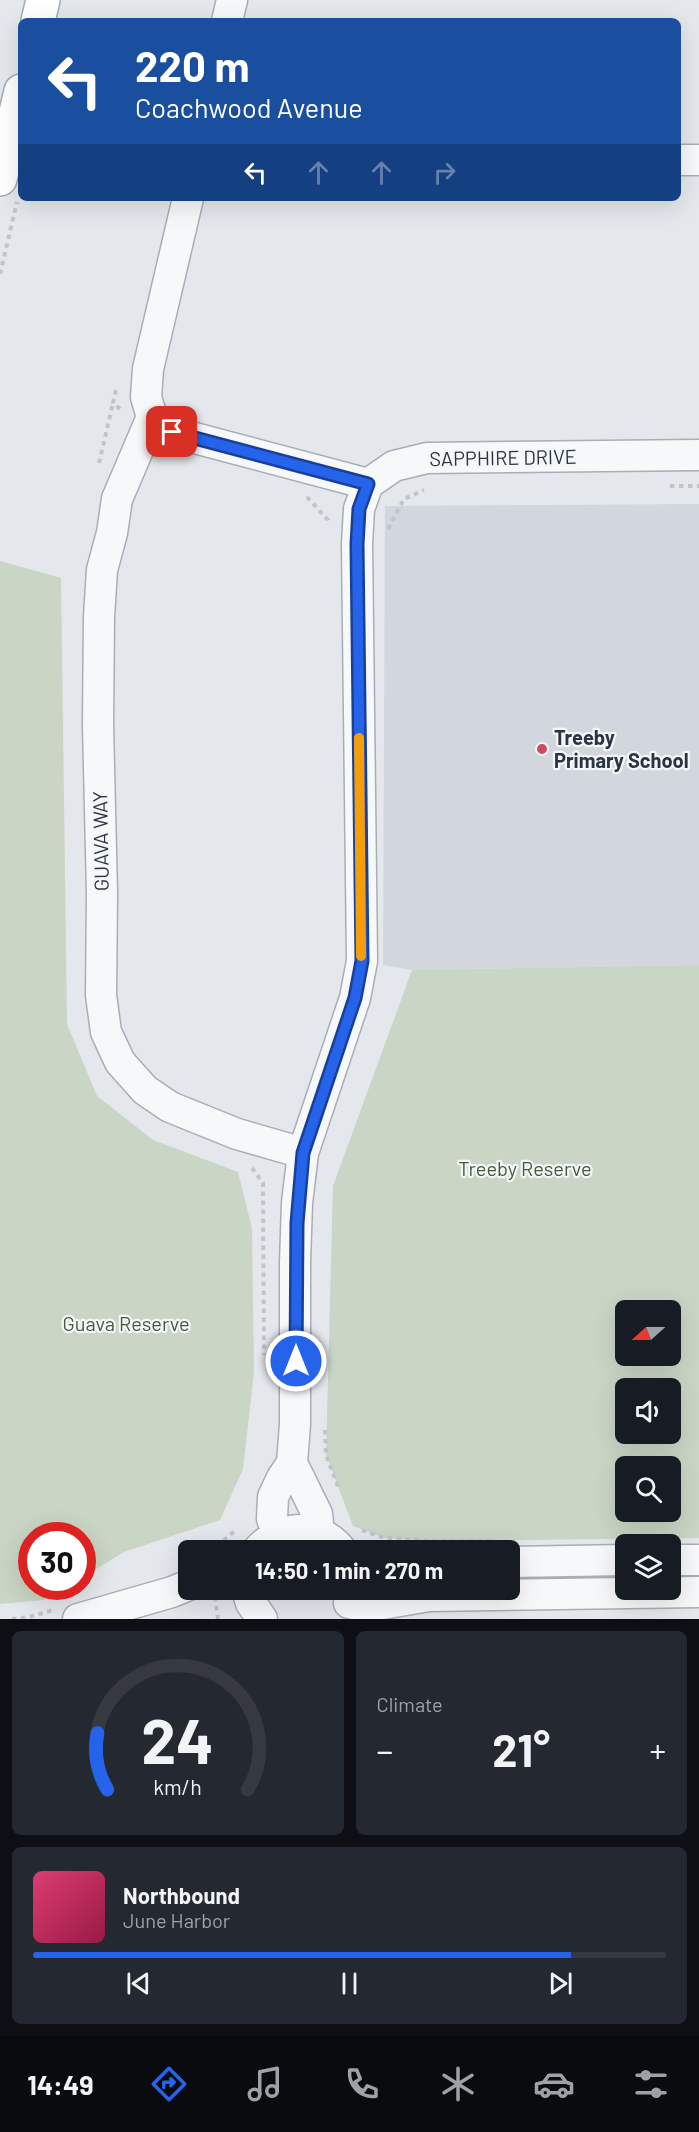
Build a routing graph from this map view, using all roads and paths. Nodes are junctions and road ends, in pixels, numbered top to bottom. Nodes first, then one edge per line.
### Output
1 (43, 0) edge
2 (232, 0) edge
3 (39, 18) edge
4 (228, 18) edge
5 (18, 115) edge
6 (681, 160) edge
7 (699, 160) edge
8 (9, 188) edge
9 (187, 201) edge
10 (0, 274) edge
11 (152, 417) junction
12 (699, 455) edge
13 (368, 484) junction
14 (664, 486) dead end
15 (699, 486) edge
16 (428, 488) dead end
17 (385, 533) dead end
18 (303, 1153) junction
19 (246, 1160) dead end
20 (264, 1361) dead end
21 (325, 1421) dead end
22 (292, 1463) junction
23 (341, 1496) dead end
24 (240, 1526) dead end
25 (338, 1537) edge
26 (224, 1540) edge
27 (267, 1540) edge
28 (271, 1540) edge
29 (419, 1540) edge
30 (520, 1552) edge
31 (615, 1559) edge
32 (681, 1560) edge
33 (699, 1560) edge
34 (178, 1590) edge
35 (699, 1592) edge
36 (215, 1600) edge
37 (346, 1604) edge
38 (78, 1619) edge
39 (218, 1619) edge

1 - 3 main road
2 - 4 street
5 - 8 main road
6 - 7 street
8 - 10 path
9 - 11 street
11 - 13 street
11 - 18 street, GUAVA WAY
12 - 13 street, SAPPHIRE DRIVE
13 - 18 street
14 - 15 path
16 - 17 path
18 - 22 street
19 - 20 path
21 - 23 path
22 - 25 street
22 - 27 street
24 - 26 path
25 - 28 street
25 - 29 path
30 - 31 street
32 - 33 street
34 - 38 street
35 - 37 street
36 - 39 path

